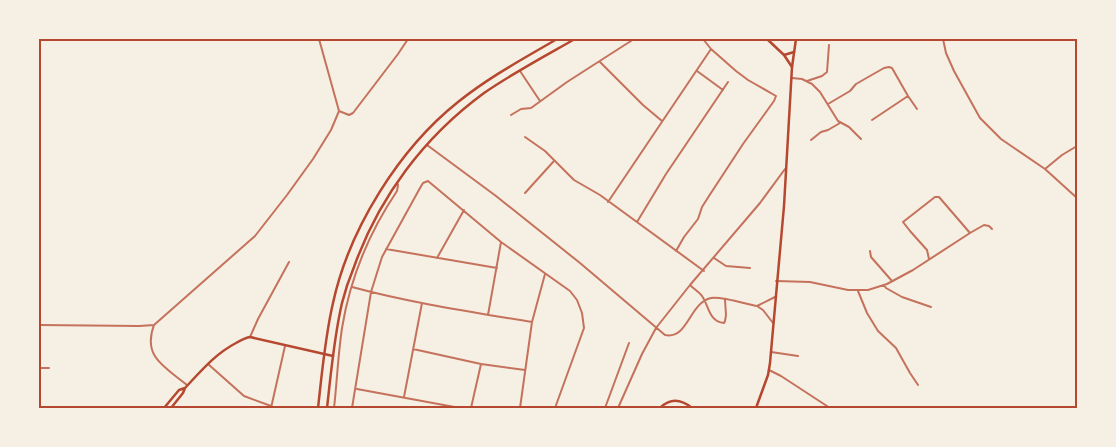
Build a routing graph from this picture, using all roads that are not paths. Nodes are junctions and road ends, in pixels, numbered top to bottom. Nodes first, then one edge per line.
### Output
1 (319, 39) edge
2 (408, 39) edge
3 (557, 39) edge
4 (575, 39) edge
5 (634, 39) edge
6 (703, 39) edge
7 (767, 39) edge
8 (796, 39) edge
9 (943, 39) edge
10 (829, 45) dead end
11 (711, 49) junction
12 (794, 52) junction
13 (784, 55) junction
14 (599, 62) junction
15 (792, 67) junction
16 (697, 70) junction
17 (520, 71) junction
18 (792, 78) junction
19 (807, 81) junction
20 (728, 82) dead end
21 (723, 90) junction
22 (908, 96) junction
23 (540, 101) junction
24 (828, 104) junction
25 (917, 109) dead end
26 (339, 111) junction
27 (511, 115) dead end
28 (662, 120) junction
29 (872, 120) dead end
30 (840, 123) junction
31 (525, 136) dead end
32 (861, 139) dead end
33 (810, 140) dead end
34 (427, 145) junction
35 (1077, 146) edge
36 (554, 161) junction
37 (785, 169) junction
38 (1045, 169) junction
39 (396, 182) junction
40 (525, 193) dead end
41 (1077, 198) edge
42 (608, 202) junction
43 (464, 210) junction
44 (636, 222) junction
45 (992, 229) dead end
46 (970, 233) junction
47 (501, 242) junction
48 (386, 248) junction
49 (676, 251) junction
50 (870, 251) dead end
51 (437, 258) junction
52 (714, 258) junction
53 (929, 259) junction
54 (289, 262) dead end
55 (497, 268) junction
56 (750, 268) dead end
57 (704, 271) junction
58 (545, 274) junction
59 (776, 281) junction
60 (892, 281) junction
61 (690, 285) junction
62 (884, 285) junction
63 (352, 287) junction
64 (858, 291) junction
65 (371, 292) junction
66 (775, 297) junction
67 (725, 300) junction
68 (705, 301) junction
69 (422, 303) junction
70 (757, 306) junction
71 (932, 307) dead end
72 (488, 314) junction
73 (532, 322) junction
74 (773, 323) junction
75 (39, 325) edge
76 (154, 325) junction
77 (656, 328) junction
78 (250, 337) junction
79 (629, 343) dead end
80 (284, 346) junction
81 (414, 349) junction
82 (771, 352) junction
83 (325, 354) junction
84 (333, 356) junction
85 (798, 356) dead end
86 (207, 363) junction
87 (481, 364) junction
88 (39, 368) edge
89 (49, 368) dead end
90 (525, 370) junction
91 (769, 370) junction
92 (918, 385) dead end
93 (186, 387) junction
94 (356, 388) junction
95 (404, 398) junction
96 (271, 407) edge
97 (164, 408) edge
98 (171, 408) edge
99 (318, 408) edge
100 (327, 408) edge
101 (334, 408) edge
102 (352, 408) edge
103 (460, 408) edge
104 (471, 408) edge
105 (520, 408) edge
106 (555, 408) edge
107 (605, 408) edge
108 (618, 408) edge
109 (660, 408) edge
110 (692, 408) edge
111 (756, 408) edge
112 (830, 408) edge

1 - 26 street
2 - 26 street
3 - 83 main road
4 - 17 main road
5 - 14 street
6 - 11 street
7 - 13 main road
8 - 12 main road
9 - 38 street
10 - 19 street
11 - 16 street
11 - 49 street
12 - 13 main road
12 - 15 main road
13 - 15 main road
14 - 23 street
14 - 28 street
15 - 18 main road
16 - 21 street
16 - 28 street
17 - 23 street
17 - 34 main road
18 - 19 street
18 - 37 main road
19 - 24 street
20 - 21 street
21 - 44 street
22 - 24 street
22 - 25 street
22 - 29 street
23 - 27 street
24 - 30 street
26 - 76 street
28 - 42 street
30 - 32 street
30 - 33 street
31 - 36 street
34 - 39 main road
34 - 77 street
35 - 38 street
36 - 40 street
36 - 42 street
37 - 52 street
37 - 59 main road
38 - 41 street
39 - 63 street
39 - 84 main road
42 - 44 street
43 - 47 street
43 - 48 street
43 - 51 street
44 - 49 street
45 - 46 street
46 - 53 street
46 - 53 street
47 - 55 street
47 - 58 street
48 - 51 street
48 - 65 street
49 - 57 street
50 - 60 street
51 - 55 street
52 - 56 street
52 - 57 street
53 - 60 street
54 - 78 street
55 - 72 street
57 - 61 street
58 - 73 street
58 - 106 street
59 - 64 street
59 - 66 main road
60 - 62 street
61 - 68 street
61 - 77 street
62 - 64 street
62 - 71 street
63 - 65 street
63 - 101 street
64 - 92 street
65 - 69 street
65 - 94 street
66 - 70 street
66 - 74 main road
67 - 68 street
67 - 68 street
67 - 70 street
68 - 77 street
69 - 72 street
69 - 81 street
70 - 74 street
72 - 73 street
73 - 90 street
74 - 82 main road
75 - 76 street
76 - 93 street
77 - 108 street
78 - 80 main road
78 - 86 main road
79 - 107 street
80 - 83 main road
80 - 96 street
81 - 87 street
81 - 95 street
82 - 85 street
82 - 91 main road
83 - 84 main road
83 - 99 main road
84 - 100 main road
86 - 93 main road
86 - 96 street
87 - 90 street
87 - 104 street
88 - 89 street
90 - 105 street
91 - 111 main road
91 - 112 street
93 - 97 main road
93 - 98 main road
94 - 95 street
94 - 102 street
95 - 103 street
109 - 110 main road

